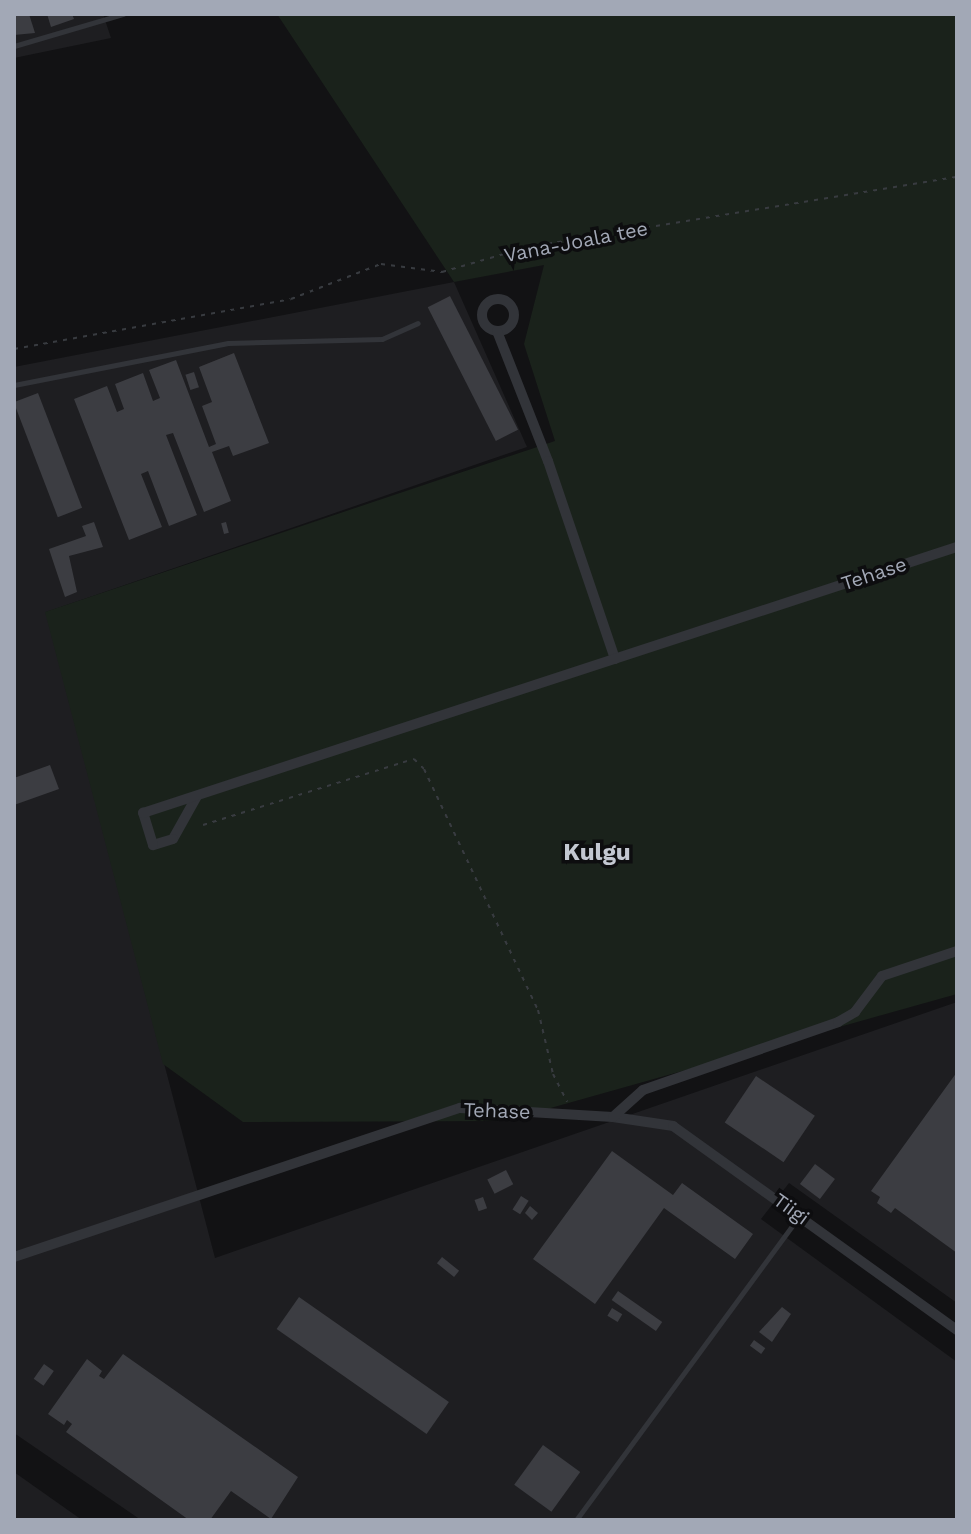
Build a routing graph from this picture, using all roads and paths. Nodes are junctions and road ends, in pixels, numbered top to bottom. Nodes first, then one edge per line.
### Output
1 (123, 14) edge
2 (14, 46) edge
3 (957, 177) edge
4 (418, 323) dead end
5 (497, 331) dead end
6 (14, 349) edge
7 (14, 385) edge
8 (957, 547) edge
9 (615, 659) junction
10 (197, 796) junction
11 (203, 825) dead end
12 (957, 951) edge
13 (583, 1115) junction
14 (613, 1117) junction
15 (800, 1216) junction
16 (14, 1257) edge
17 (957, 1330) edge
18 (576, 1520) edge

1 - 2 lane
3 - 6 path, Vana-Joala tee
4 - 7 lane
5 - 9 street
8 - 9 street, Tehase
9 - 10 street, Tehase
10 - 10 street, Tehase
11 - 13 path
12 - 14 street
13 - 14 street, Tehase
13 - 16 street, Tehase
14 - 15 street, Tiigi
15 - 17 street, Tiigi
15 - 18 lane

